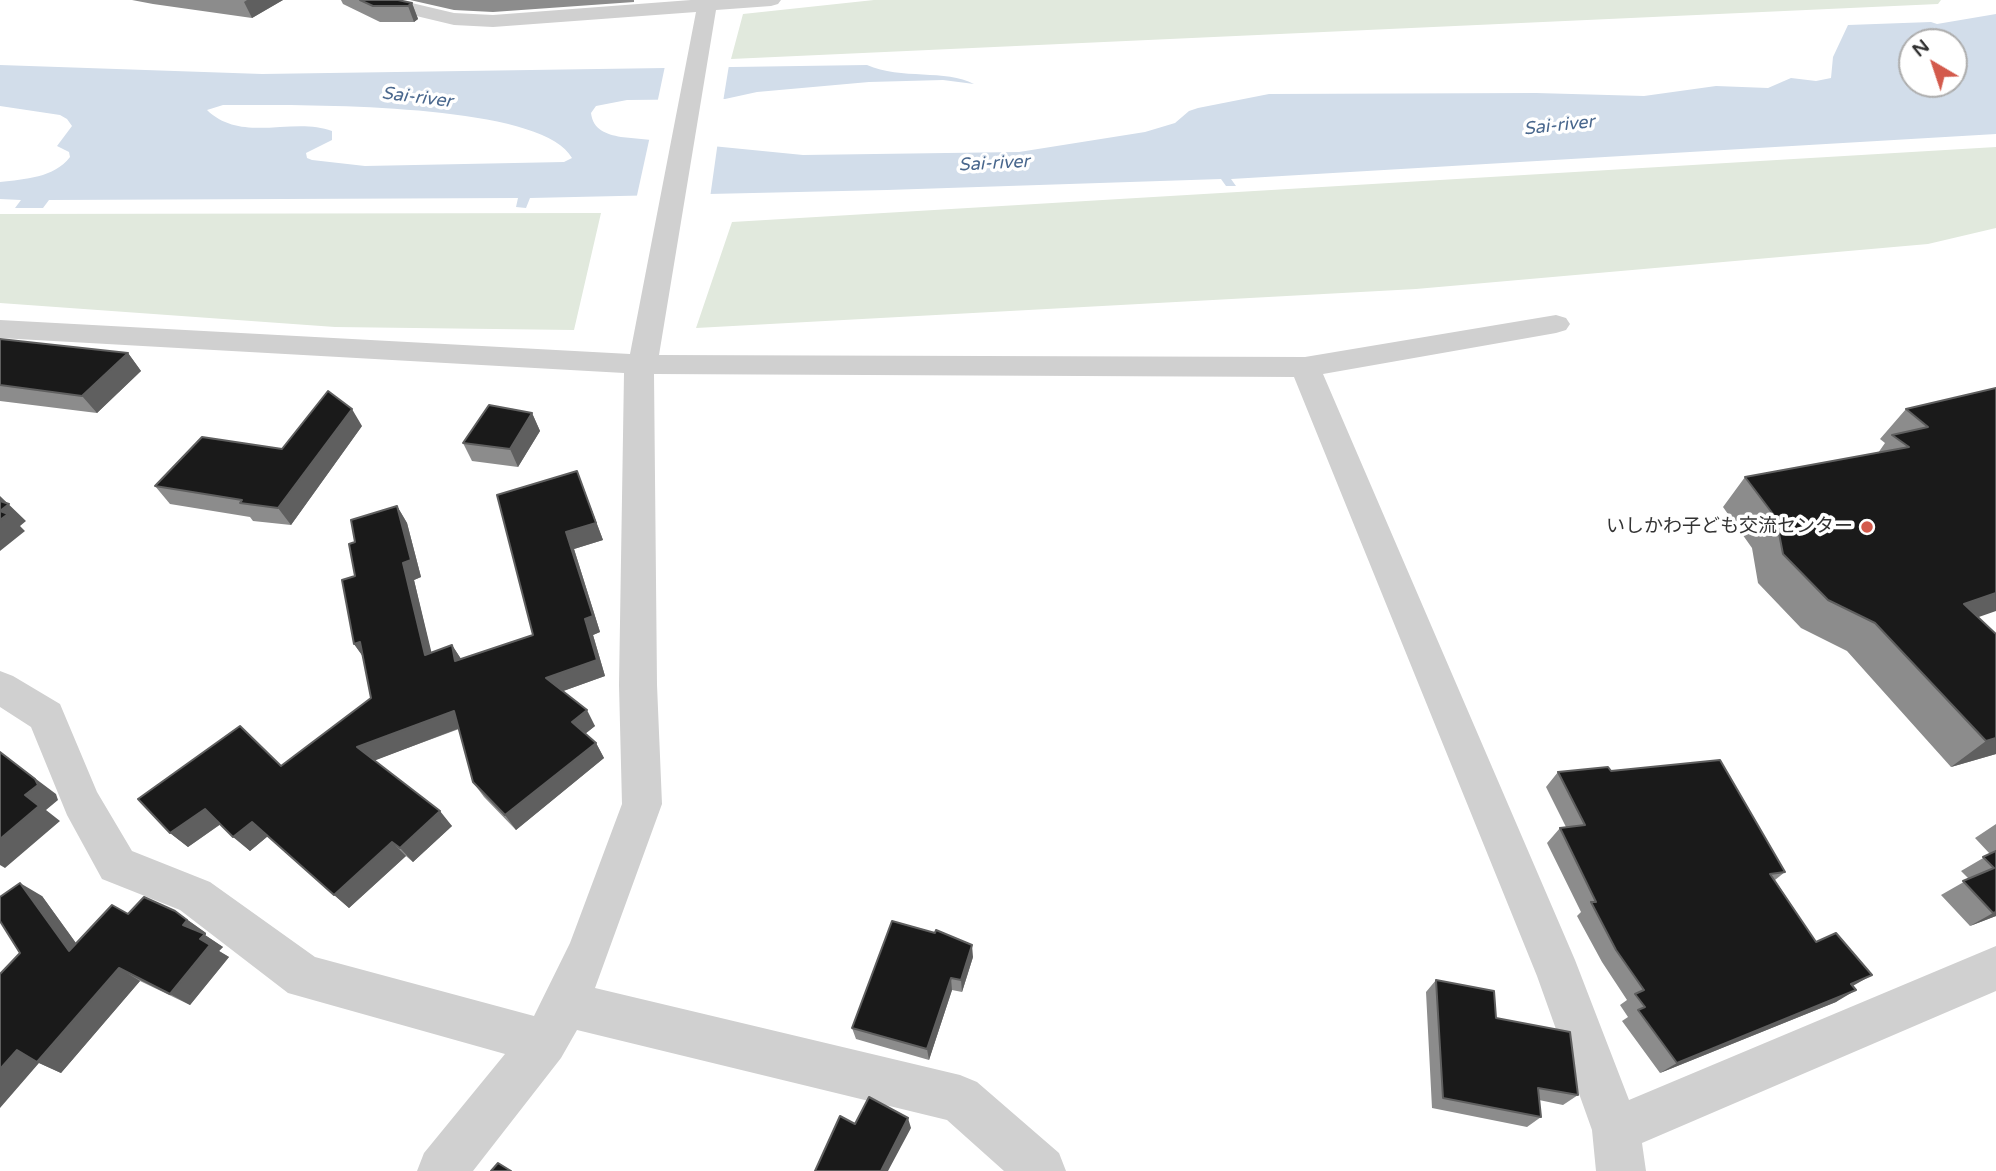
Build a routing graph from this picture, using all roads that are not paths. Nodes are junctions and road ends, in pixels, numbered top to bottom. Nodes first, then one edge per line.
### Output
1 (373, 0) edge
2 (771, 0) edge
3 (707, 3) edge
4 (1556, 324) dead end
5 (0, 329) edge
6 (641, 360) junction
7 (1305, 367) junction
8 (0, 687) edge
9 (1996, 968) edge
10 (556, 1023) junction
11 (1618, 1150) edge
12 (442, 1171) edge
13 (1041, 1171) edge

1 - 3 street
2 - 3 street
3 - 6 street
4 - 7 street
5 - 6 street
6 - 7 street
6 - 10 street
7 - 11 street
8 - 10 street
9 - 11 street
10 - 12 street
10 - 13 street

